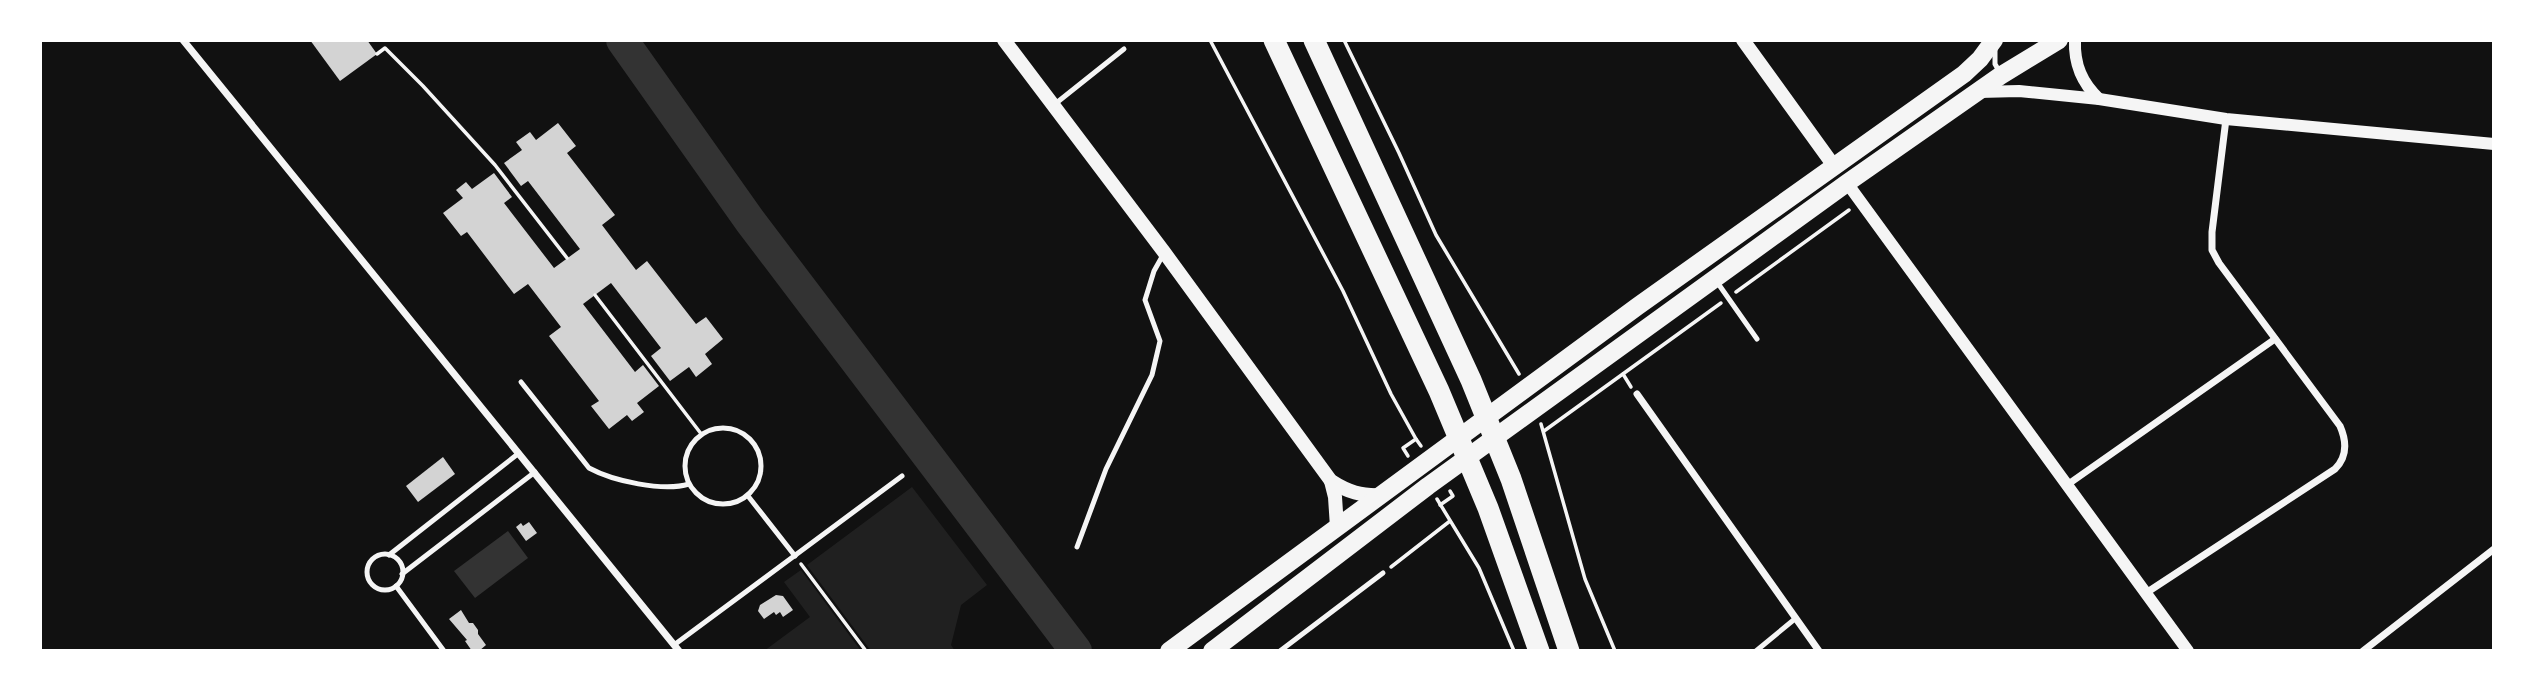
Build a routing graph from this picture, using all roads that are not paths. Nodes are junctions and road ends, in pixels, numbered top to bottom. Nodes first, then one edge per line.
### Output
1 (183, 40) edge
2 (1004, 40) edge
3 (1274, 40) edge
4 (1314, 40) edge
5 (1743, 40) edge
6 (1995, 40) edge
7 (2059, 40) edge
8 (2075, 40) edge
9 (1124, 49) dead end
10 (2008, 83) junction
11 (1978, 92) junction
12 (2099, 99) junction
13 (1053, 106) junction
14 (2226, 119) junction
15 (2494, 144) edge
16 (1834, 166) junction
17 (1847, 183) junction
18 (1164, 252) junction
19 (1715, 279) junction
20 (2275, 339) junction
21 (1757, 340) dead end
22 (521, 382) dead end
23 (1637, 394) dead end
24 (519, 453) junction
25 (535, 472) junction
26 (902, 476) dead end
27 (1331, 481) junction
28 (689, 484) junction
29 (2067, 485) junction
30 (1382, 495) junction
31 (748, 496) junction
32 (1337, 527) junction
33 (1077, 547) dead end
34 (2494, 549) edge
35 (389, 555) junction
36 (795, 556) junction
37 (1384, 573) road end
38 (402, 574) junction
39 (396, 586) junction
40 (2146, 593) junction
41 (1796, 618) junction
42 (677, 648) edge
43 (444, 651) edge
44 (1169, 651) edge
45 (1212, 651) edge
46 (1280, 651) edge
47 (1539, 651) edge
48 (1569, 651) edge
49 (1756, 651) edge
50 (1819, 651) edge
51 (2188, 651) edge
52 (2363, 651) edge

1 - 24 street
2 - 13 main road
3 - 47 highway
4 - 48 highway
5 - 16 main road
6 - 10 lane
6 - 16 main road
7 - 10 main road
8 - 12 street
9 - 13 lane
10 - 11 main road
10 - 11 street
10 - 12 street
11 - 17 main road
12 - 14 street
13 - 18 main road
14 - 15 street
14 - 20 street
16 - 30 main road
17 - 19 main road
17 - 29 street
18 - 27 main road
18 - 33 lane
19 - 21 lane
19 - 45 main road
20 - 29 street
20 - 40 street
22 - 28 lane
23 - 41 street
24 - 25 street
24 - 35 lane
25 - 38 lane
25 - 42 street
26 - 36 lane
27 - 30 main road
27 - 32 main road
28 - 31 lane
28 - 31 lane
29 - 40 street
30 - 32 main road
31 - 36 lane
32 - 44 main road
34 - 52 street
35 - 38 lane
35 - 39 lane
36 - 42 lane
37 - 46 lane
38 - 39 lane
39 - 43 lane
40 - 51 street
41 - 49 lane
41 - 50 street

